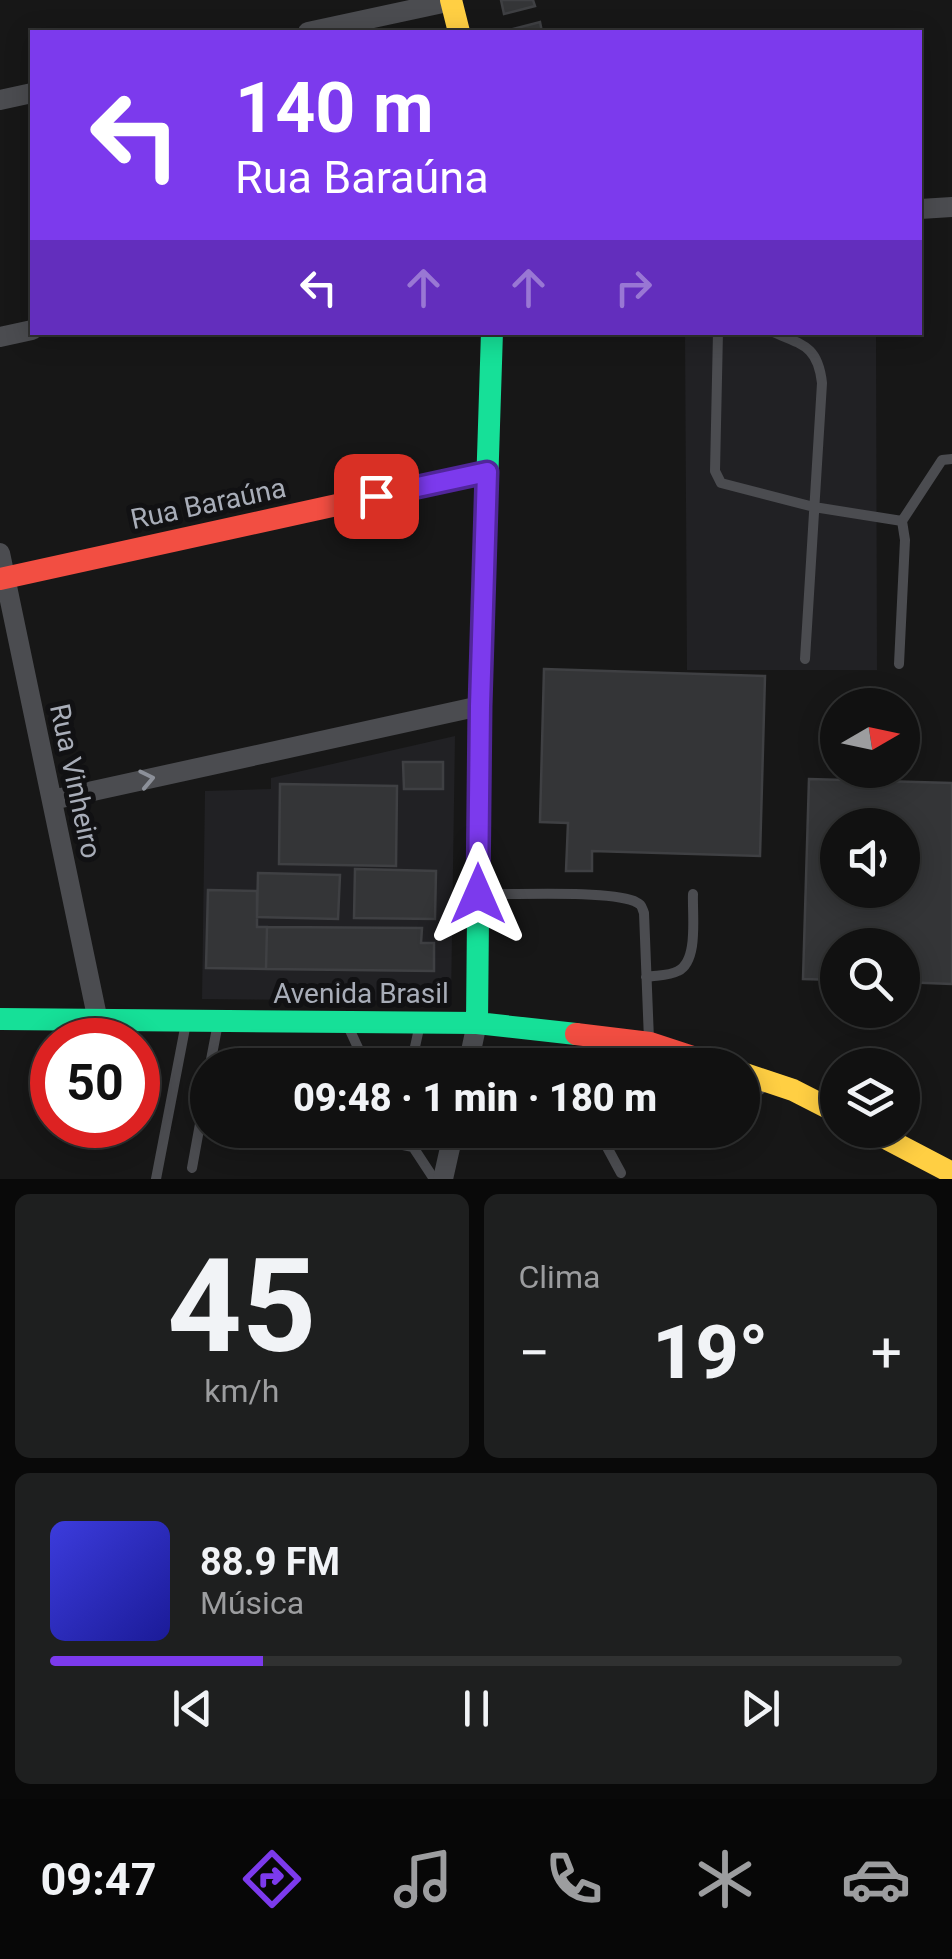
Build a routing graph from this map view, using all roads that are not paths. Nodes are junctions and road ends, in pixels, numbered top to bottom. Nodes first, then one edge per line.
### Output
1 (451, 0) edge
2 (317, 30) edge
3 (458, 30) edge
4 (30, 93) edge
5 (0, 100) edge
6 (952, 207) edge
7 (922, 209) edge
8 (30, 330) edge
9 (492, 335) edge
10 (718, 335) edge
11 (780, 335) edge
12 (0, 337) edge
13 (952, 459) edge
14 (487, 472) junction
15 (814, 507) junction
16 (902, 521) junction
17 (0, 553) edge
18 (3, 578) edge
19 (805, 659) dead end
20 (899, 664) dead end
21 (480, 706) junction
22 (52, 800) junction
23 (478, 894) junction
24 (692, 894) dead end
25 (646, 976) junction
26 (97, 1018) edge
27 (0, 1019) edge
28 (30, 1020) edge
29 (160, 1022) edge
30 (187, 1022) junction
31 (218, 1022) junction
32 (346, 1023) junction
33 (420, 1023) junction
34 (478, 1023) junction
35 (650, 1043) junction
36 (213, 1048) edge
37 (358, 1048) edge
38 (415, 1048) edge
39 (472, 1048) edge
40 (665, 1048) edge
41 (760, 1079) edge
42 (770, 1082) junction
43 (760, 1091) edge
44 (820, 1104) edge
45 (196, 1148) edge
46 (412, 1148) edge
47 (450, 1148) edge
48 (607, 1148) edge
49 (904, 1148) edge
50 (192, 1168) dead end
51 (620, 1173) dead end
52 (952, 1173) edge
53 (156, 1179) edge
54 (434, 1179) edge
55 (443, 1179) edge

1 - 2 street
1 - 3 main road
4 - 5 street
6 - 7 street
8 - 12 street
9 - 14 main road
10 - 15 lane
11 - 15 lane
13 - 16 lane
14 - 18 main road, Rua Baraúna
14 - 21 main road
15 - 16 lane
15 - 19 lane
16 - 20 lane
17 - 18 street, Rua Vinheiro
18 - 22 street, Rua Vinheiro
22 -> 21 street
21 - 23 main road
22 - 26 street, Rua Vinheiro
23 - 25 lane
23 - 34 main road
24 - 25 lane
25 - 35 lane
27 - 28 main road, Avenida Brasil
29 - 30 main road, Avenida Brasil
30 - 31 main road, Avenida Brasil
30 - 53 lane
31 - 32 main road, Avenida Brasil
31 - 36 lane
32 - 33 main road, Avenida Brasil
32 - 37 lane
33 - 34 main road, Avenida Brasil
33 - 38 lane
34 - 35 main road, Avenida Brasil
34 - 39 street
35 - 40 main road, Avenida Brasil
41 - 42 main road
42 - 43 lane
42 - 44 main road
45 - 50 lane
46 - 54 lane
47 - 55 street
48 - 51 lane
49 - 52 main road

